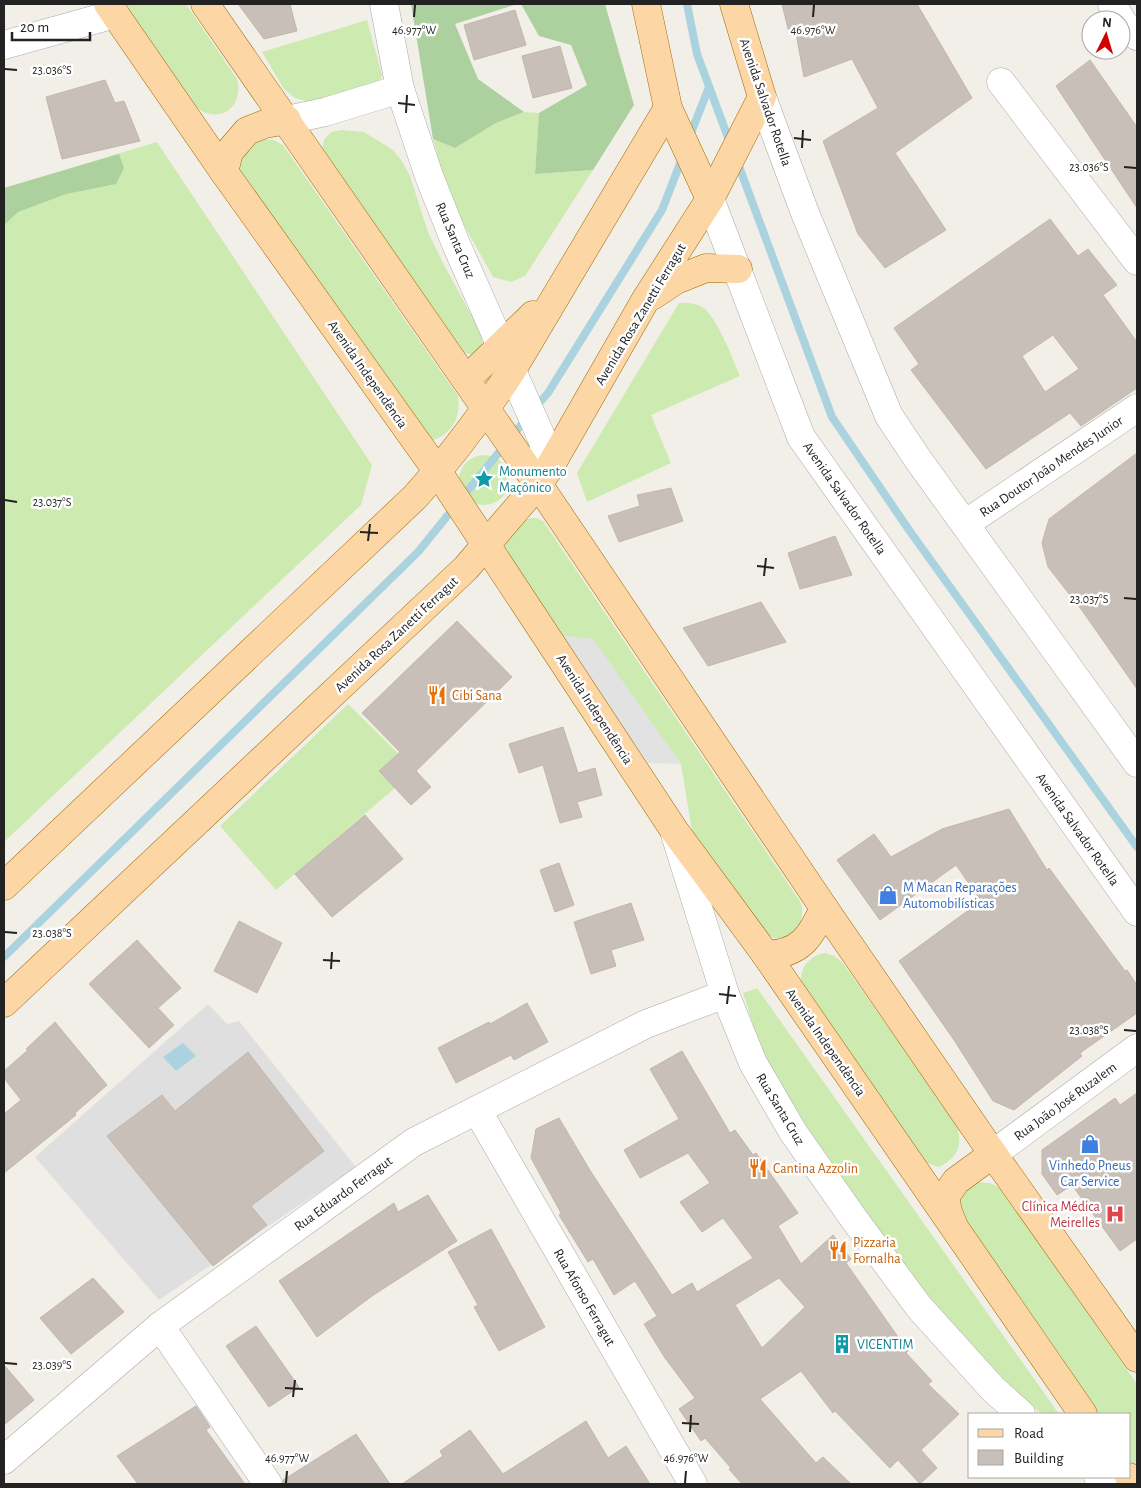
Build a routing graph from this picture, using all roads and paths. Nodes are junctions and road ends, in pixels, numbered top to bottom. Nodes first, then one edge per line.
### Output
1 (205, 4) edge
2 (384, 4) edge
3 (646, 4) edge
4 (734, 4) edge
5 (1112, 4) edge
6 (111, 9) edge
7 (1137, 36) edge
8 (4, 45) edge
9 (1001, 82) dead end
10 (400, 89) junction
11 (762, 97) junction
12 (668, 108) junction
13 (287, 120) junction
14 (224, 172) junction
15 (710, 199) junction
16 (1137, 262) edge
17 (738, 270) junction
18 (646, 300) junction
19 (506, 358) junction
20 (466, 380) junction
21 (1137, 408) edge
22 (486, 409) junction
23 (438, 472) junction
24 (543, 477) junction
25 (965, 524) junction
26 (486, 544) junction
27 (1137, 764) edge
28 (674, 830) junction
29 (4, 886) edge
30 (824, 908) junction
31 (1137, 912) edge
32 (766, 955) junction
33 (725, 994) junction
34 (4, 1003) edge
35 (1137, 1048) edge
36 (477, 1110) junction
37 (993, 1154) junction
38 (955, 1228) junction
39 (160, 1326) junction
40 (1137, 1358) edge
41 (1020, 1413) edge
42 (1082, 1413) edge
43 (4, 1460) edge
44 (268, 1484) edge
45 (693, 1484) edge

1 - 13 main road
2 - 10 street, Rua Santa Cruz
3 - 12 main road, Avenida Salvador Rotella
4 - 11 main road, Avenida Salvador Rotella
5 - 7 street
6 - 8 street
6 - 14 main road, Avenida Independência
9 - 16 street
10 - 13 street
10 - 19 street, Rua Santa Cruz
11 - 15 main road, Avenida Rosa Zanetti Ferragut
11 - 25 street, Avenida Salvador Rotella
12 - 15 main road, Avenida Salvador Rotella
12 - 19 main road
13 - 14 main road
13 - 20 main road
14 - 23 main road, Avenida Independência
15 - 17 street, Avenida Salvador Rotella
15 - 18 main road, Avenida Rosa Zanetti Ferragut
17 - 18 main road
17 - 31 street, Avenida Salvador Rotella
18 - 24 main road, Avenida Rosa Zanetti Ferragut
19 - 20 main road
19 - 22 main road
19 - 24 street, Rua Santa Cruz
20 - 22 main road
21 - 25 street, Rua Doutor João Mendes Junior
22 - 23 main road
22 - 24 main road
23 - 26 main road, Avenida Independência
23 - 29 main road
24 - 26 main road, Avenida Rosa Zanetti Ferragut
24 - 30 main road
25 - 27 street, Avenida Salvador Rotella
26 - 28 main road, Avenida Independência
26 - 34 main road, Avenida Rosa Zanetti Ferragut
28 - 32 main road, Avenida Independência
28 - 33 street, Rua Santa Cruz
30 - 32 main road
30 - 37 main road
32 - 38 main road, Avenida Independência
33 - 36 street, Rua Eduardo Ferragut
33 - 41 street, Rua Santa Cruz
35 - 37 street, Rua João José Ruzalem
36 - 39 street, Rua Eduardo Ferragut
36 - 45 street, Rua Afonso Ferragut
37 - 38 main road
37 - 40 main road
38 - 42 main road, Avenida Independência
39 - 43 street, Rua Eduardo Ferragut
39 - 44 street

